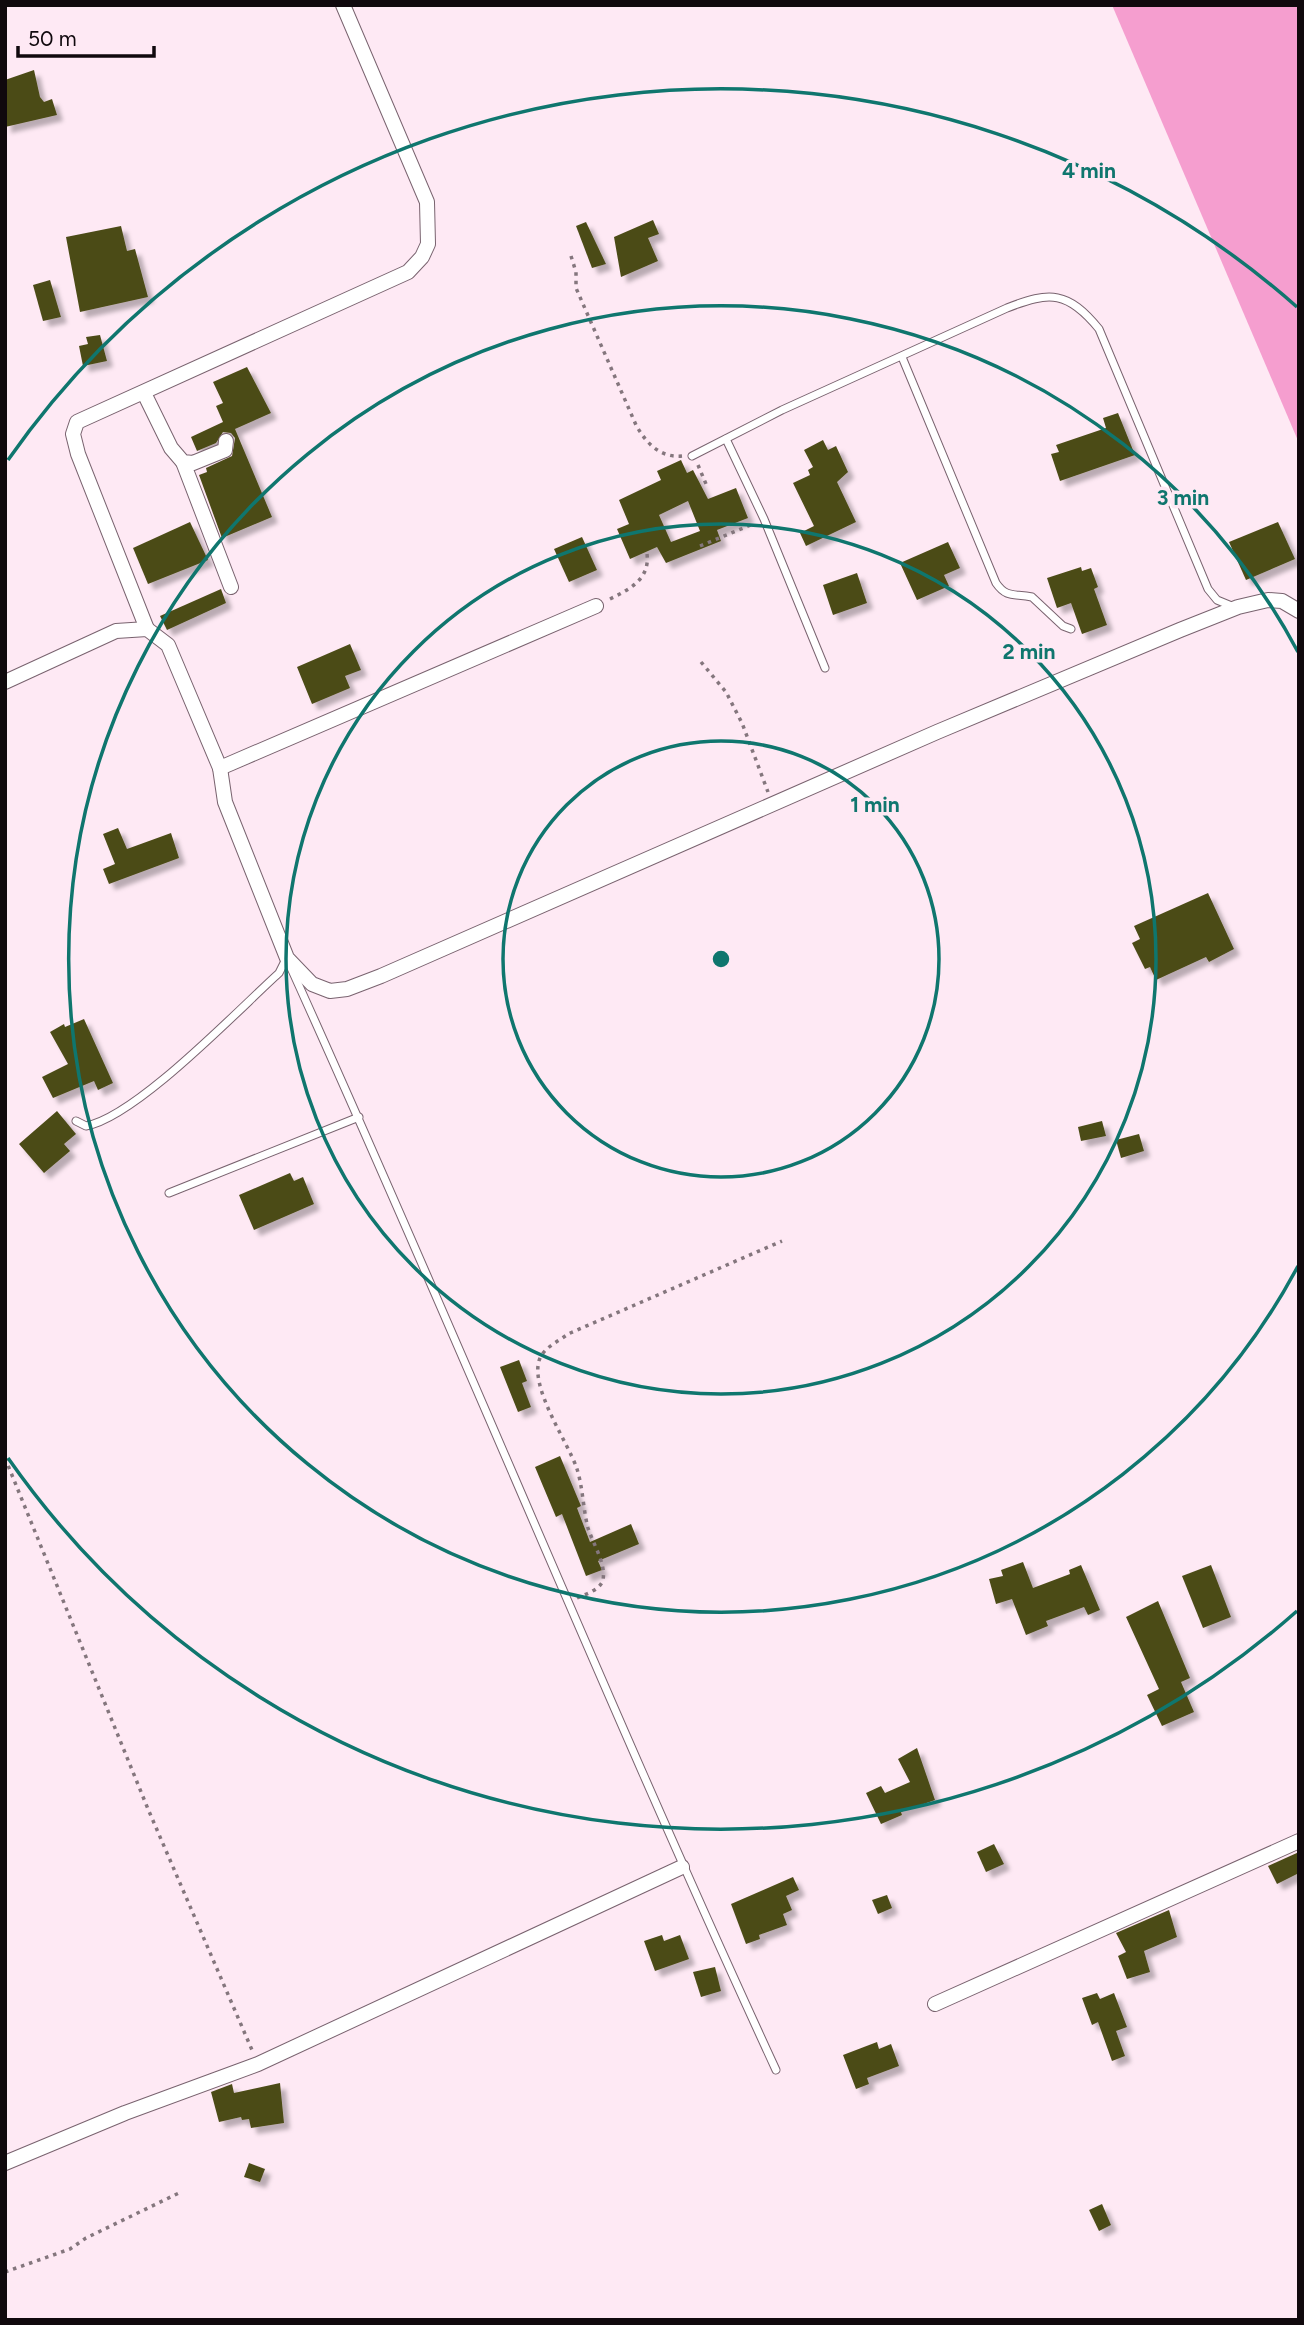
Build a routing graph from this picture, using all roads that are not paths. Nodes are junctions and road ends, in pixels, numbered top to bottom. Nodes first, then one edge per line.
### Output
1 (343, 5) edge
2 (902, 357) junction
3 (144, 393) junction
4 (726, 439) junction
5 (226, 441) dead end
6 (692, 456) road end
7 (183, 462) junction
8 (231, 587) dead end
9 (596, 606) road end
10 (1238, 607) junction
11 (1299, 611) edge
12 (147, 629) junction
13 (1071, 629) dead end
14 (825, 668) dead end
15 (5, 682) edge
16 (220, 768) junction
17 (287, 958) junction
18 (359, 1117) junction
19 (76, 1121) dead end
20 (169, 1193) dead end
21 (1299, 1841) edge
22 (682, 1867) junction
23 (935, 2004) dead end
24 (776, 2070) dead end
25 (5, 2164) edge

1 - 3 street
2 - 4 lane
2 - 10 lane
2 - 13 lane
3 - 7 street
3 - 12 street
4 - 6 lane
4 - 14 lane
5 - 7 street
7 - 8 street
9 - 16 street
10 - 11 street
10 - 17 street
12 - 15 street
12 - 16 street
16 - 17 street
17 - 18 lane
17 - 19 lane
18 - 20 lane
18 - 22 lane
21 - 23 street
22 - 24 lane
22 - 25 street

